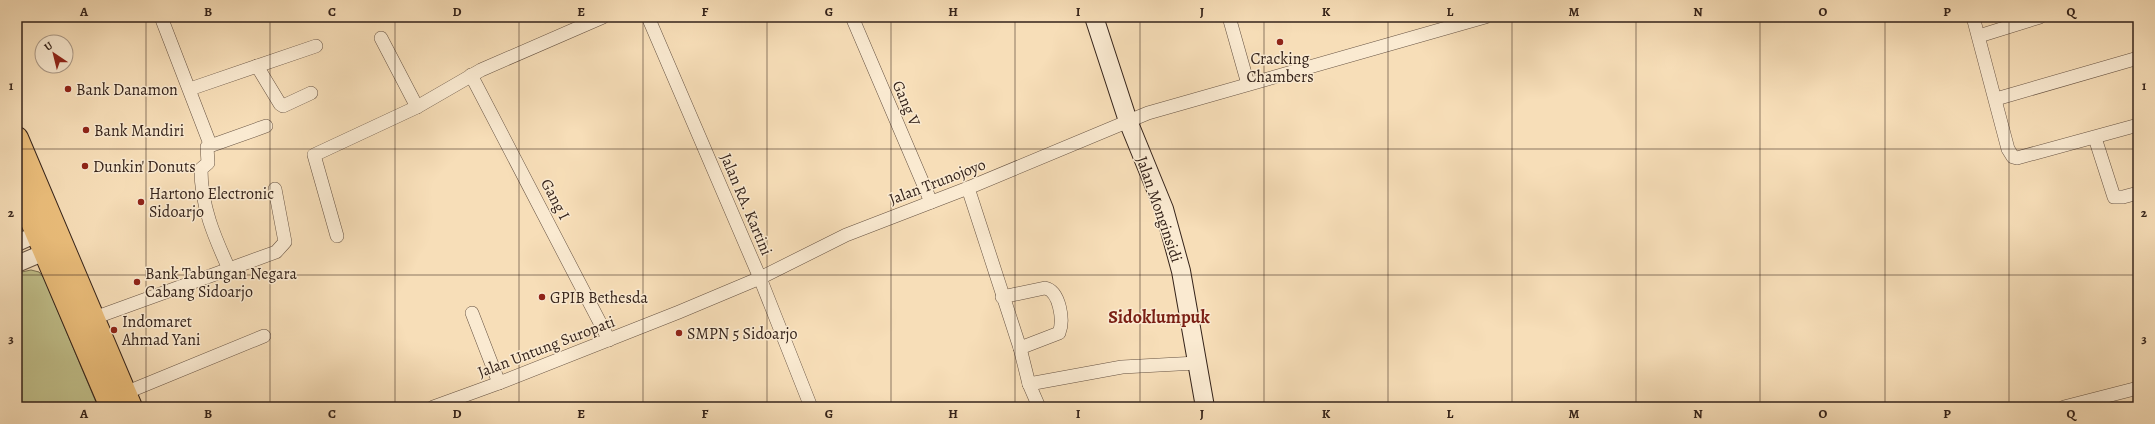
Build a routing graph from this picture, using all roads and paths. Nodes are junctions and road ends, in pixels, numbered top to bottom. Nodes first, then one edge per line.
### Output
1 (161, 17) edge
2 (603, 17) edge
3 (648, 17) edge
4 (852, 17) edge
5 (1094, 17) edge
6 (1229, 17) edge
7 (1485, 17) edge
8 (1973, 17) edge
9 (2040, 17) edge
10 (1979, 36) junction
11 (380, 38) dead end
12 (316, 46) dead end
13 (2138, 58) edge
14 (257, 66) junction
15 (471, 75) junction
16 (1248, 84) junction
17 (190, 89) junction
18 (311, 93) dead end
19 (1996, 99) junction
20 (417, 107) junction
21 (1128, 121) junction
22 (2138, 125) edge
23 (266, 126) dead end
24 (17, 138) edge
25 (2095, 138) junction
26 (210, 144) junction
27 (17, 187) edge
28 (968, 188) junction
29 (276, 189) dead end
30 (2138, 193) edge
31 (931, 202) junction
32 (337, 236) dead end
33 (17, 243) edge
34 (48, 243) junction
35 (17, 264) edge
36 (229, 269) junction
37 (760, 278) junction
38 (1002, 297) junction
39 (472, 312) dead end
40 (94, 318) junction
41 (264, 336) dead end
42 (609, 340) junction
43 (1020, 348) junction
44 (1197, 363) junction
45 (499, 383) junction
46 (1029, 384) junction
47 (2138, 388) edge
48 (122, 402) edge
49 (432, 407) edge
50 (810, 407) edge
51 (1039, 407) edge
52 (1205, 407) edge
53 (2064, 407) edge

1 - 17 street
2 - 15 street
3 - 37 street, Jalan RA. Kartini
4 - 31 street, Gang V
5 - 21 main road, Jalan Monginsidi
6 - 16 street
7 - 16 street, Jalan Trunojoyo
8 - 10 street
9 - 10 street
10 - 19 street
11 - 20 street
12 - 14 street
13 - 19 street
14 - 17 street
14 - 18 street
15 - 20 street
15 - 42 street, Gang I
16 - 21 street, Jalan Trunojoyo
17 - 26 street
19 - 25 street
20 - 32 street
21 - 28 street, Jalan Trunojoyo
21 - 44 main road, Jalan Monginsidi
22 - 25 street
23 - 26 street
24 - 34 highway
25 - 30 street
26 - 36 street
27 - 34 highway
28 - 31 street, Jalan Trunojoyo
28 - 38 street
29 - 36 street
31 - 37 street, Jalan Trunojoyo
33 - 34 street
34 - 35 street
34 - 40 highway
34 - 48 highway
36 - 40 street
37 - 42 street, Jalan Untung Suropati
37 - 50 street, Jalan RA. Kartini
38 - 43 street
38 - 43 street
39 - 45 street
40 - 48 highway
41 - 48 street
42 - 45 street, Jalan Untung Suropati
43 - 46 street
44 - 46 street
44 - 52 main road, Jalan Monginsidi
45 - 49 street, Jalan Untung Suropati
46 - 51 street
47 - 53 street

